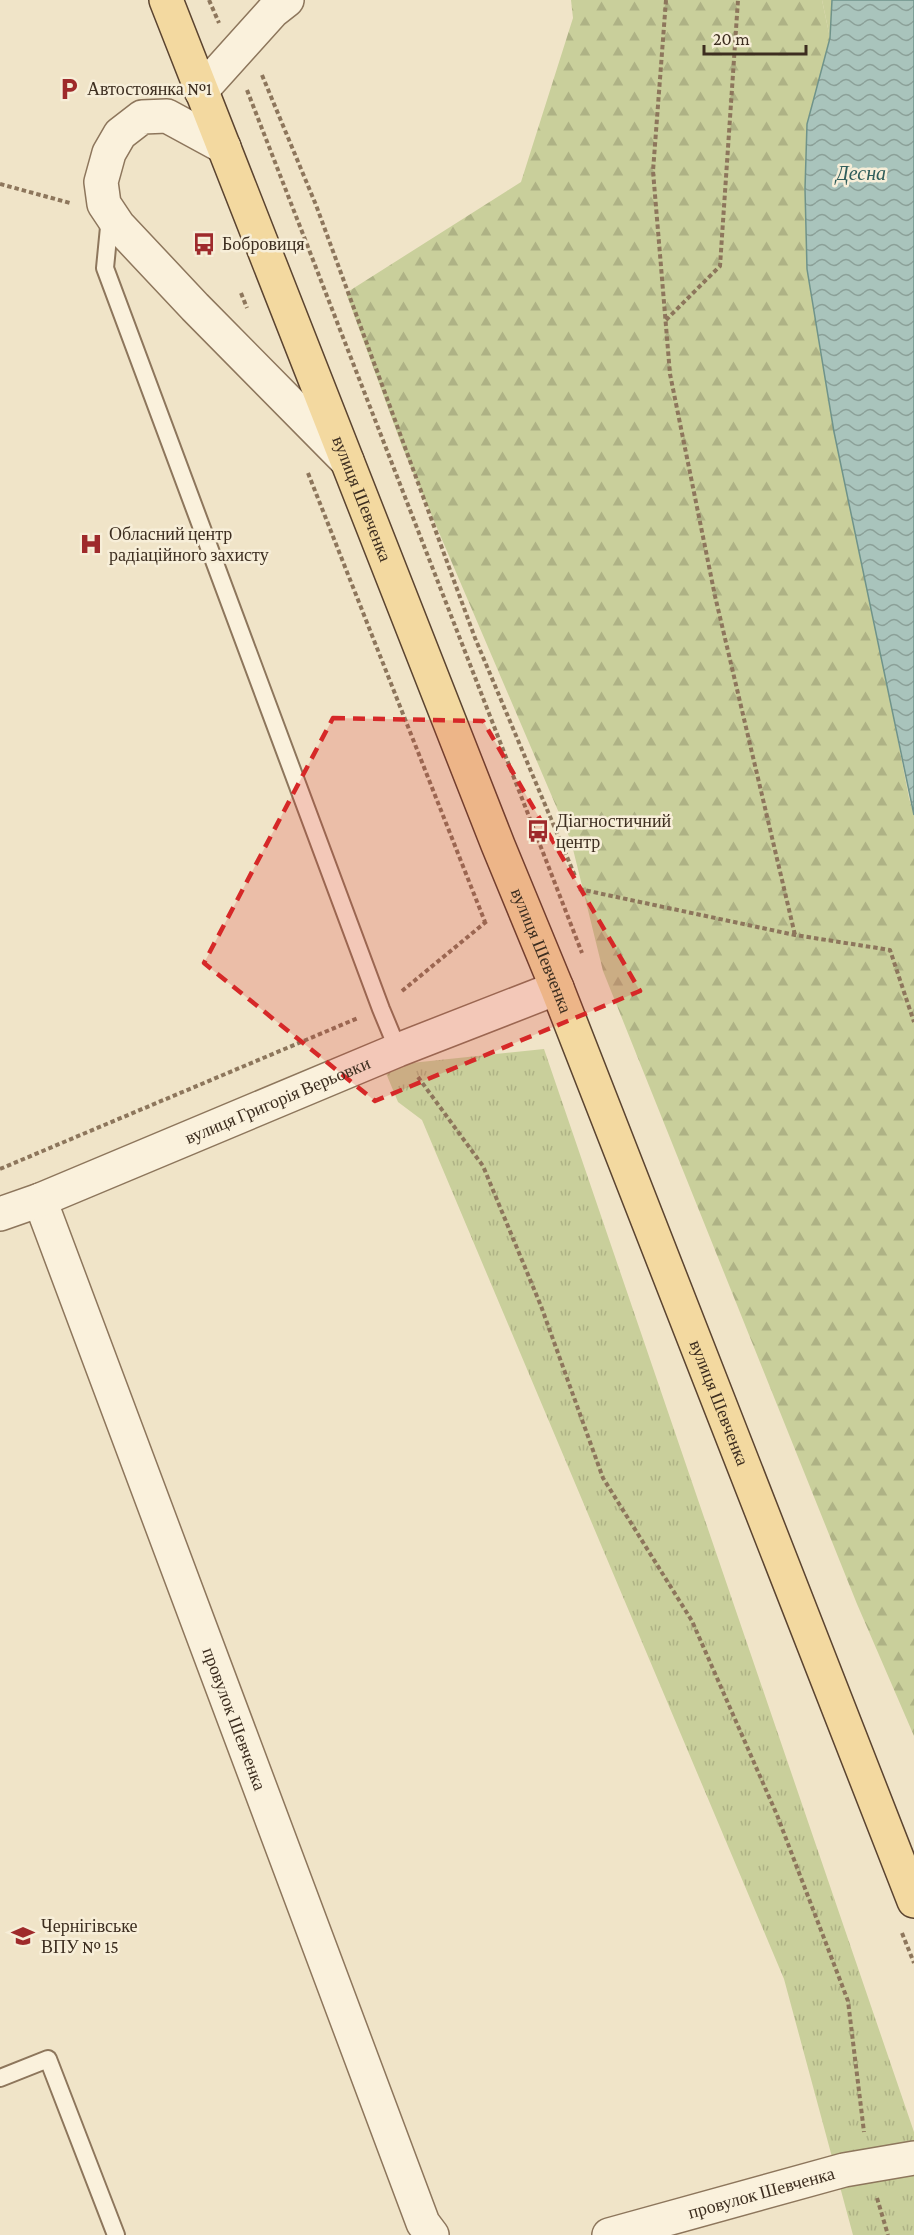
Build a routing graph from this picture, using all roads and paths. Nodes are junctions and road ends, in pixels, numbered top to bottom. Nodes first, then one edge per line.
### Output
1 (166, 0) edge
2 (287, 0) edge
3 (666, 0) edge
4 (738, 0) edge
5 (247, 40) junction
6 (201, 91) junction
7 (224, 147) junction
8 (0, 184) edge
9 (111, 214) junction
10 (240, 289) dead end
11 (248, 311) dead end
12 (666, 320) junction
13 (347, 461) junction
14 (305, 465) dead end
15 (575, 876) dead end
16 (579, 889) dead end
17 (493, 916) dead end
18 (485, 922) junction
19 (795, 935) junction
20 (557, 988) junction
21 (381, 1009) junction
22 (914, 1022) edge
23 (398, 1050) junction
24 (0, 1168) edge
25 (40, 1200) junction
26 (0, 1214) edge
27 (914, 1901) edge
28 (0, 2078) edge
29 (914, 2158) edge
30 (868, 2166) junction
31 (116, 2235) edge
32 (432, 2235) edge
33 (609, 2235) edge
34 (888, 2235) edge

1 - 6 main road, вулиця Шевченка
2 - 5 street
3 - 12 path
4 - 12 path
5 - 6 street
5 - 15 path
6 - 7 main road, вулиця Шевченка
7 - 9 street
7 - 13 main road, вулиця Шевченка
8 - 9 path
9 - 13 street
9 - 21 lane
10 - 11 path
12 - 19 path
13 - 20 main road, вулиця Шевченка
14 - 18 path
16 - 19 path
17 - 18 path
18 - 21 path
19 - 22 path
20 - 23 street, вулиця Григорія Верьовки
20 - 27 main road, вулиця Шевченка
21 - 23 lane
21 - 24 path
23 - 25 street, вулиця Григорія Верьовки
23 - 30 path
25 - 26 street, вулиця Григорія Верьовки
25 - 32 street, провулок Шевченка
28 - 31 lane
29 - 30 street, провулок Шевченка
30 - 33 street, провулок Шевченка
30 - 34 path

